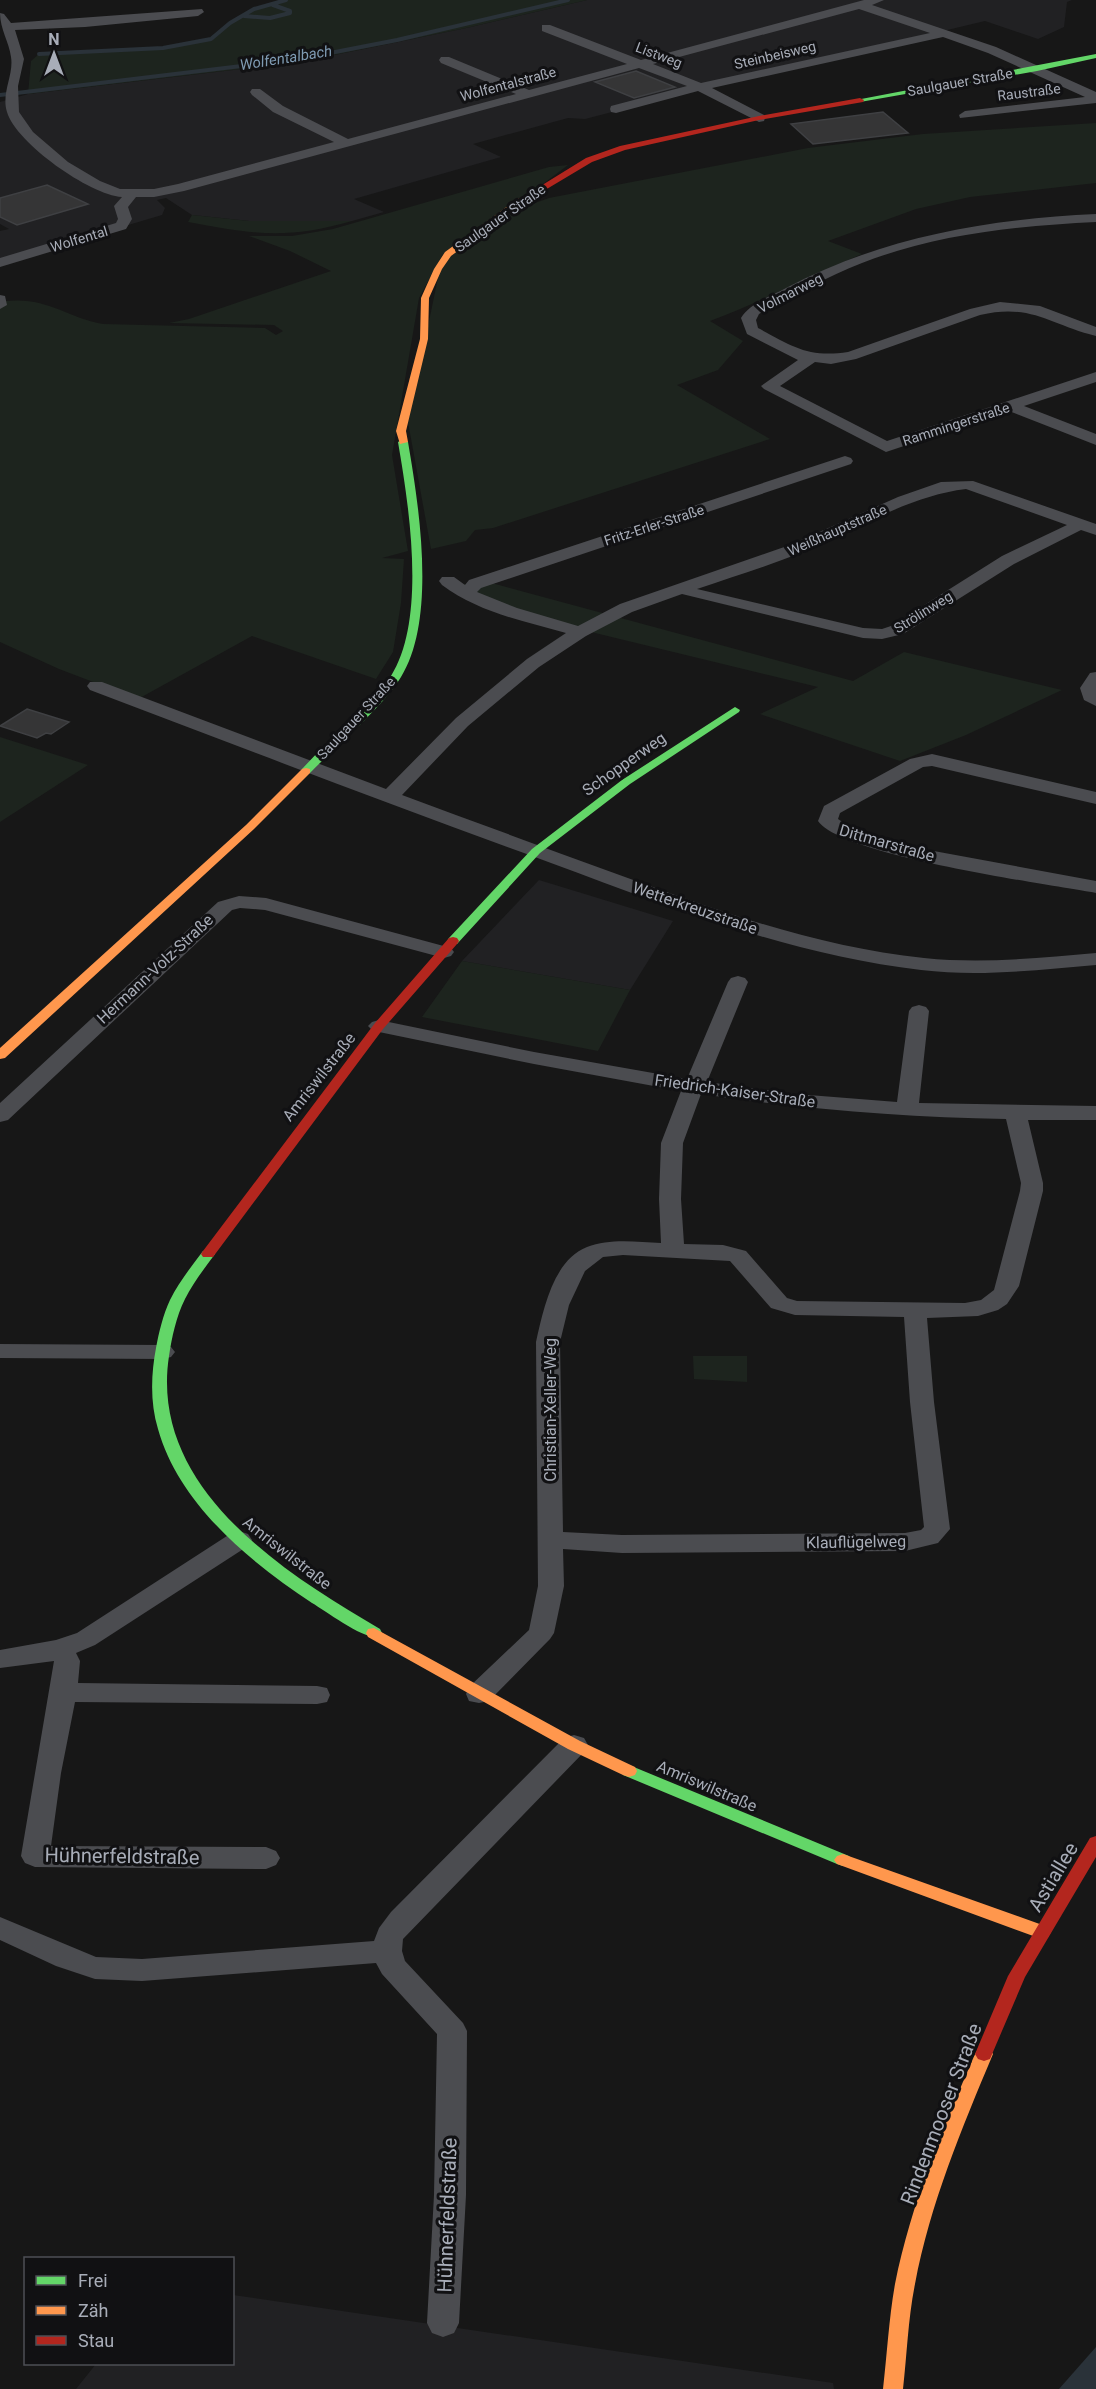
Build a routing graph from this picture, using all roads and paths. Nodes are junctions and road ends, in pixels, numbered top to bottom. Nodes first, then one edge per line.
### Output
1 (878, 0) edge
2 (860, 5) junction
3 (198, 12) dead end
4 (4, 22) edge
5 (546, 28) dead end
6 (941, 34) junction
7 (0, 55) edge
8 (17, 56) junction
9 (1096, 56) edge
10 (445, 60) dead end
11 (643, 65) junction
12 (1037, 69) junction
13 (700, 87) junction
14 (256, 92) dead end
15 (528, 94) junction
16 (1096, 98) edge
17 (616, 110) dead end
18 (965, 115) dead end
19 (759, 118) junction
20 (346, 143) junction
21 (138, 194) junction
22 (1096, 218) edge
23 (0, 263) edge
24 (0, 299) edge
25 (0, 305) edge
26 (1096, 332) edge
27 (811, 358) junction
28 (1096, 377) edge
29 (1010, 406) junction
30 (1096, 440) edge
31 (845, 461) dead end
32 (1088, 527) edge
33 (448, 581) dead end
34 (683, 588) junction
35 (467, 594) junction
36 (580, 632) junction
37 (1096, 676) edge
38 (96, 686) dead end
39 (1096, 701) edge
40 (735, 710) dead end
41 (311, 767) junction
42 (389, 797) junction
43 (1096, 798) edge
44 (536, 851) junction
45 (1096, 887) edge
46 (444, 952) junction
47 (1096, 959) edge
48 (738, 982) dead end
49 (919, 1011) dead end
50 (379, 1026) junction
51 (0, 1055) edge
52 (693, 1087) junction
53 (906, 1110) junction
54 (1016, 1113) junction
55 (1096, 1113) edge
56 (0, 1115) edge
57 (673, 1250) junction
58 (915, 1310) junction
59 (0, 1351) edge
60 (163, 1352) junction
61 (239, 1540) junction
62 (551, 1540) junction
63 (60, 1649) junction
64 (0, 1659) edge
65 (63, 1692) junction
66 (479, 1694) junction
67 (317, 1695) dead end
68 (574, 1745) junction
69 (1096, 1842) edge
70 (266, 1858) dead end
71 (0, 1928) edge
72 (1042, 1932) junction
73 (387, 1951) junction
74 (443, 2323) dead end
75 (893, 2389) edge

1 - 2 street, Wolfentalstraße
2 - 6 street, Steinbeisweg
2 - 11 street, Wolfentalstraße
3 - 4 street
4 - 8 street
5 - 11 street, Listweg
6 - 12 street, Steinbeisweg
6 - 13 street, Steinbeisweg
7 - 8 street
8 - 21 street
9 - 12 main road, Saulgauer Straße
10 - 15 street
11 - 13 street, Listweg
11 - 15 street, Wolfentalstraße
12 - 16 street, Steinbeisweg
12 - 19 main road, Saulgauer Straße
13 - 17 street, Steinbeisweg
13 - 19 street, Listweg
14 - 20 street
15 - 20 street, Wolfentalstraße
16 - 18 street, Raustraße
19 - 41 main road, Saulgauer Straße
20 - 21 street, Wolfentalstraße
21 - 23 street, Wolfental
22 - 27 street, Volmarweg
24 - 25 street
26 - 27 street, Volmarweg
27 - 29 street, Rammingerstraße
28 - 29 street, Rammingerstraße
29 - 30 street
31 - 35 street, Fritz-Erler-Straße
32 - 34 street, Weißhauptstraße
32 - 34 street, Strölinweg
33 - 35 street
34 - 36 street, Weißhauptstraße
35 - 36 street
36 - 42 street, Weißhauptstraße
37 - 39 street
38 - 41 street, Saulgauer Straße
40 - 44 main road, Schopperweg
41 - 42 street, Wetterkreuzstraße
41 - 51 main road, Saulgauer Straße
42 - 44 street, Wetterkreuzstraße
43 - 45 street, Dittmarstraße
44 - 46 main road, Amriswilstraße
44 - 47 street, Wetterkreuzstraße
46 - 50 main road, Amriswilstraße
46 - 56 street, Hermann-Volz-Straße
48 - 52 street
49 - 53 street
50 - 52 street, Friedrich-Kaiser-Straße
50 - 60 main road, Amriswilstraße
52 - 53 street, Friedrich-Kaiser-Straße
52 - 57 street
53 - 54 street, Friedrich-Kaiser-Straße
54 - 55 street, Friedrich-Kaiser-Straße
54 - 58 street
57 - 58 street
57 - 62 street, Christian-Xeller-Weg
58 - 62 street, Klauflügelweg
59 - 60 street
60 - 61 main road, Amriswilstraße
61 - 63 street
61 - 66 main road, Amriswilstraße
62 - 66 street, Christian-Xeller-Weg
63 - 64 street
63 - 65 street, Hühnerfeldstraße
65 - 67 street
65 - 70 street, Hühnerfeldstraße
66 - 68 main road, Amriswilstraße
68 - 72 main road, Amriswilstraße
68 - 73 street
69 - 72 main road, Astiallee
71 - 73 street
72 - 75 main road, Rindenmooser Straße
73 - 74 street, Hühnerfeldstraße

